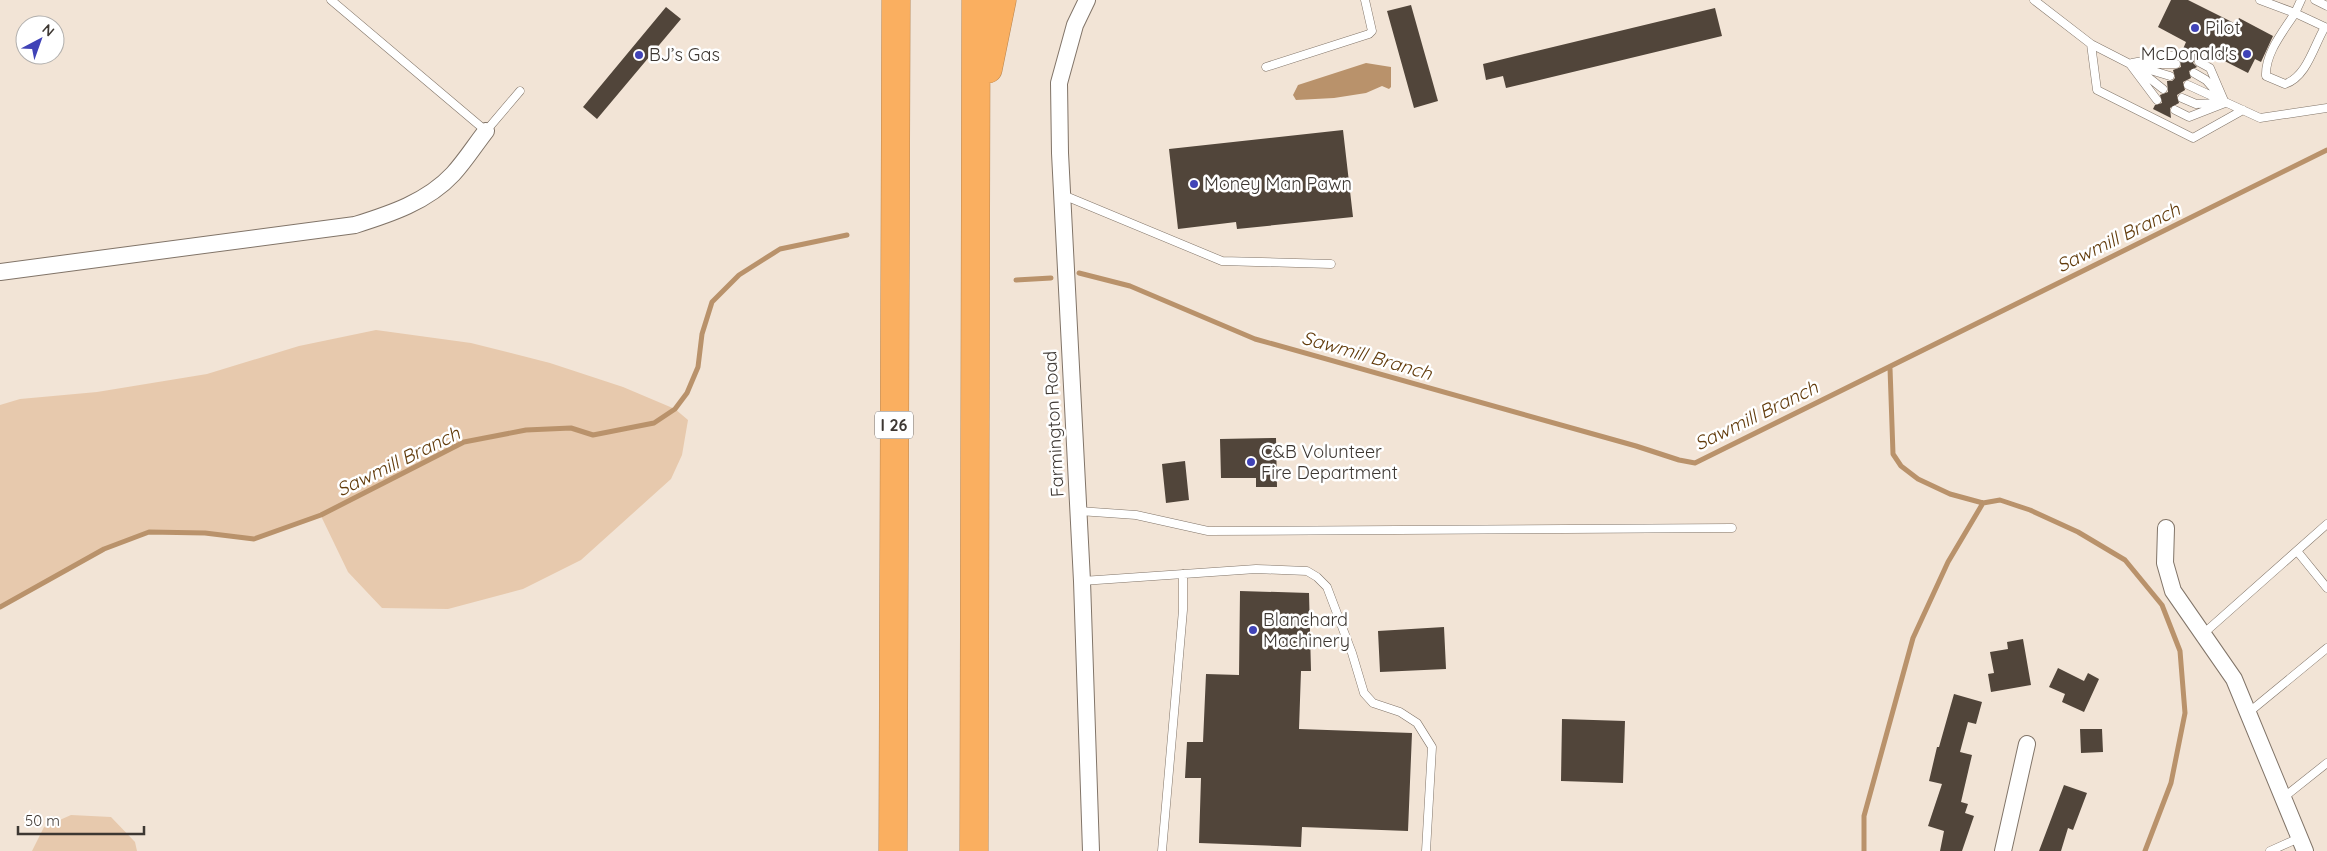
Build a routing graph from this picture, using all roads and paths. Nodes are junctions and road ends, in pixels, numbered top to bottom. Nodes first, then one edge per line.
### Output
1 (331, 0) edge
2 (887, 0) edge
3 (896, 0) edge
4 (976, 0) edge
5 (1002, 0) edge
6 (1087, 0) edge
7 (1365, 0) edge
8 (2034, 0) edge
9 (2260, 0) edge
10 (2301, 0) edge
11 (2315, 0) edge
12 (2327, 6) edge
13 (2295, 13) junction
14 (2091, 44) junction
15 (2181, 54) dead end
16 (895, 60) junction
17 (2199, 62) dead end
18 (2130, 64) junction
19 (2176, 64) dead end
20 (1266, 67) dead end
21 (2194, 73) dead end
22 (2170, 76) dead end
23 (2188, 85) dead end
24 (2163, 89) dead end
25 (520, 91) dead end
26 (2182, 98) dead end
27 (2157, 100) dead end
28 (2225, 103) junction
29 (2327, 108) edge
30 (2175, 110) dead end
31 (2243, 110) junction
32 (975, 129) junction
33 (486, 131) junction
34 (1063, 195) junction
35 (1331, 264) dead end
36 (0, 272) edge
37 (1079, 511) junction
38 (2327, 524) edge
39 (1732, 528) dead end
40 (2166, 528) dead end
41 (2297, 551) junction
42 (1183, 574) junction
43 (1082, 580) junction
44 (2327, 588) edge
45 (2202, 634) junction
46 (2327, 648) edge
47 (2248, 713) junction
48 (2027, 744) dead end
49 (2327, 763) edge
50 (2282, 798) junction
51 (2302, 845) edge
52 (893, 851) edge
53 (974, 851) edge
54 (1091, 851) edge
55 (1162, 851) edge
56 (1426, 851) edge
57 (2003, 851) edge
58 (2270, 851) edge

1 - 33 lane
2 - 16 highway
3 - 16 highway, I 26
4 - 32 highway
5 - 32 highway
6 - 34 street, Farmington Road
7 - 20 lane
8 - 14 lane
9 - 13 lane
10 - 13 lane
11 - 12 lane
13 - 13 lane
14 - 18 lane
14 - 31 lane
15 - 18 lane
16 - 52 highway, I 26
17 - 28 lane
18 - 19 lane
18 - 22 lane
18 - 24 lane
18 - 27 lane
21 - 28 lane
23 - 28 lane
25 - 33 lane
26 - 28 lane
28 - 30 lane
28 - 31 lane
29 - 31 lane
32 - 53 highway
33 - 36 street
34 - 35 lane
34 - 37 street, Farmington Road
37 - 39 lane
37 - 43 street, Farmington Road
38 - 41 lane
40 - 45 street
41 - 44 lane
41 - 45 lane
42 - 43 lane
42 - 55 lane
42 - 56 lane
43 - 54 street, Farmington Road
45 - 47 street
46 - 47 lane
47 - 50 street
48 - 57 street
49 - 50 lane
50 - 51 street
51 - 58 lane

